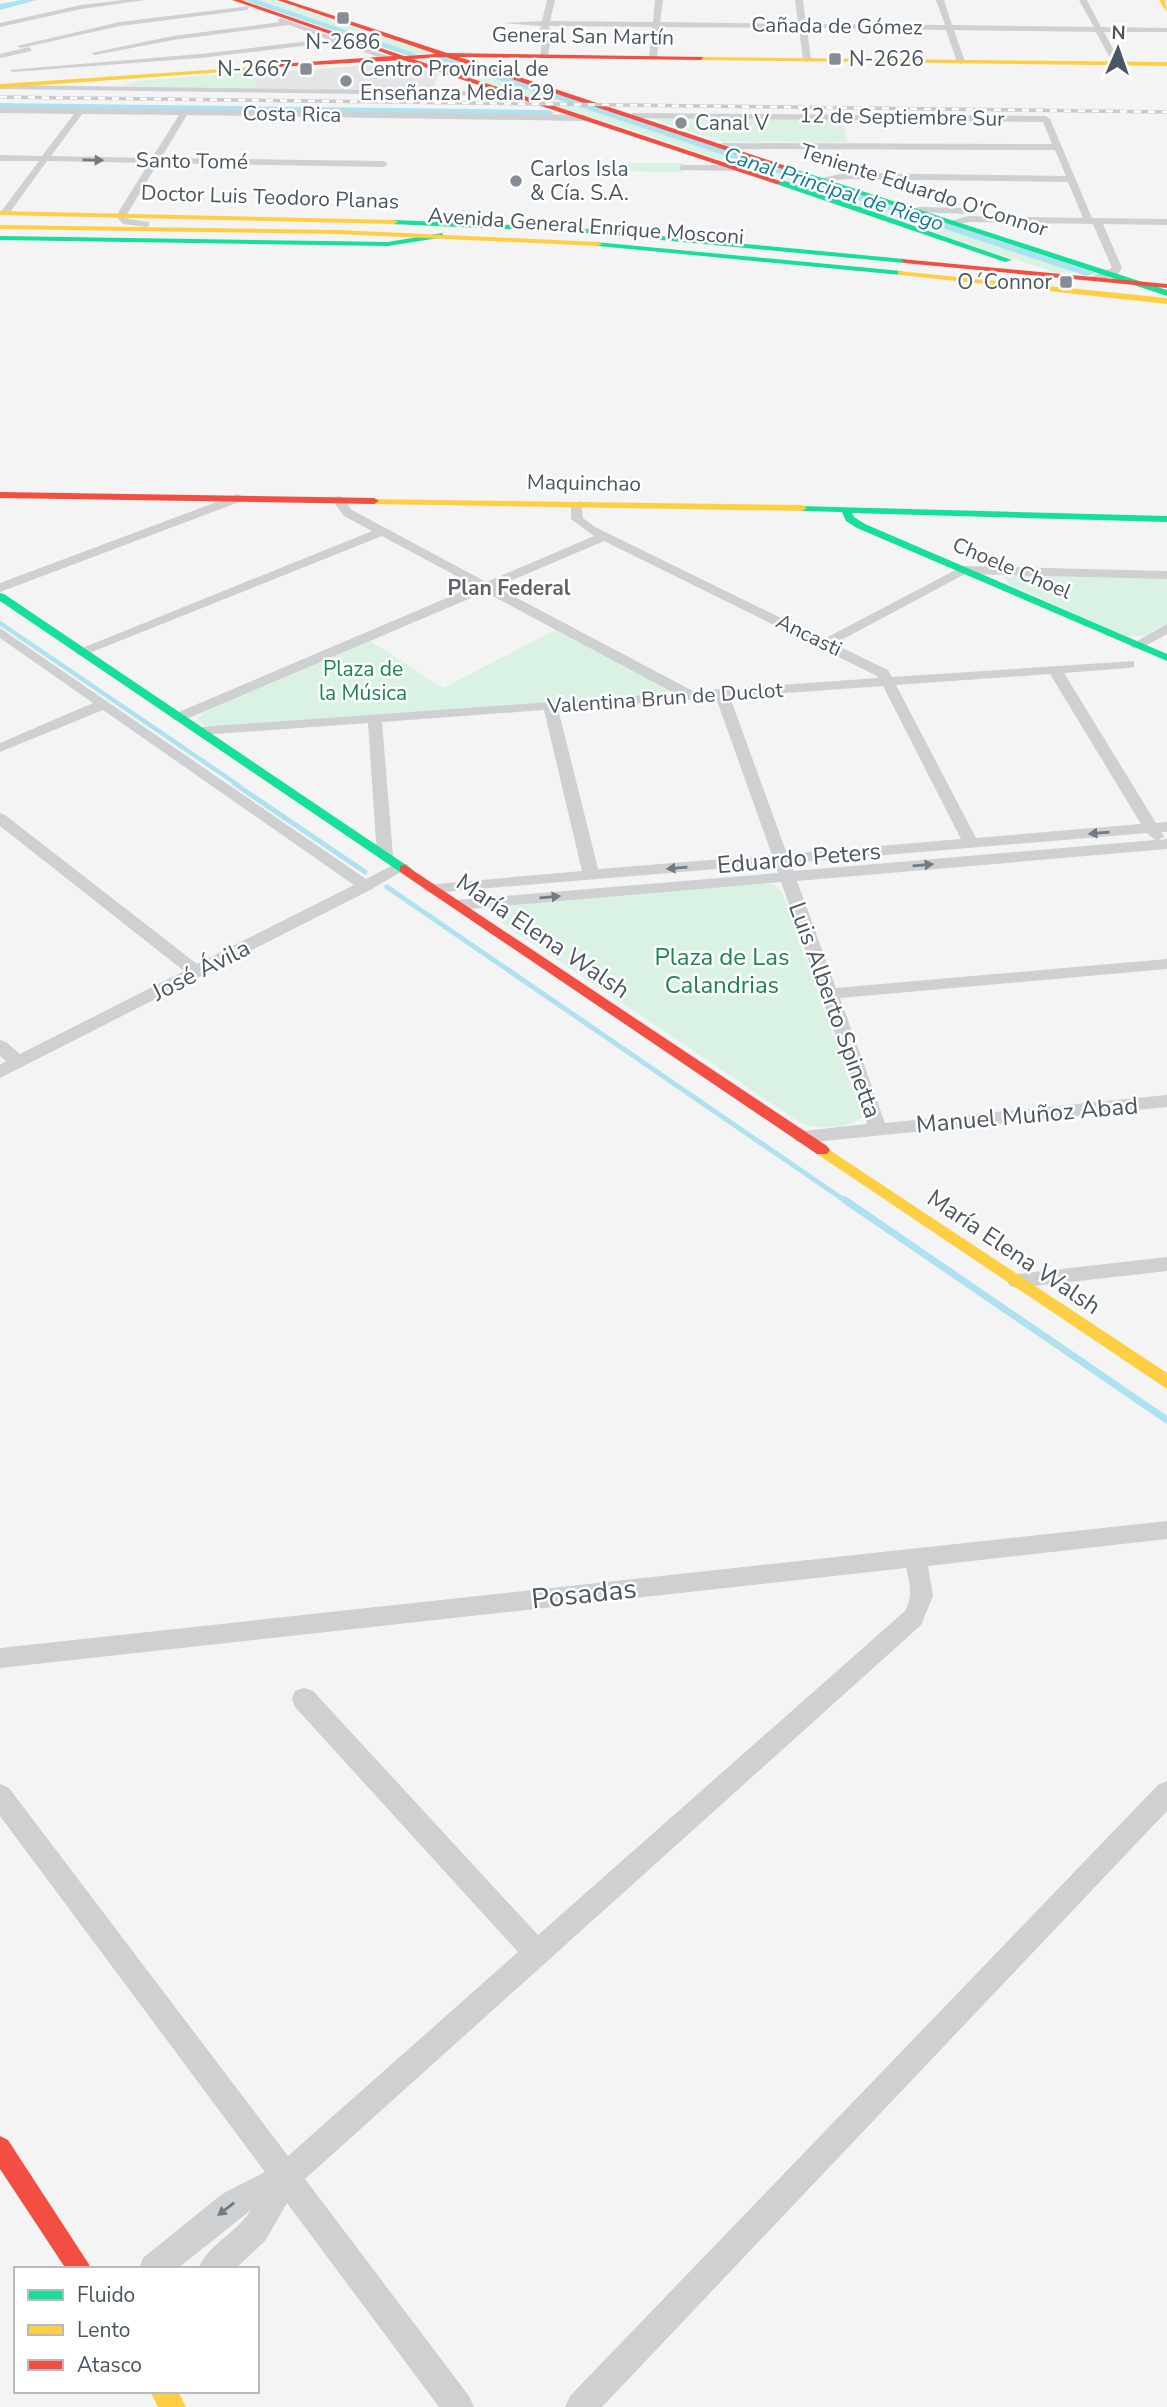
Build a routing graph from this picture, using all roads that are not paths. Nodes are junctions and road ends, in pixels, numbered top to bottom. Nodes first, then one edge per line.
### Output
1 (142, 0) edge
2 (223, 0) edge
3 (280, 0) edge
4 (551, 0) edge
5 (659, 0) edge
6 (799, 0) edge
7 (940, 0) edge
8 (1083, 0) edge
9 (1162, 0) edge
10 (241, 4) edge
11 (1167, 9) edge
12 (291, 23) junction
13 (507, 23) dead end
14 (546, 23) junction
15 (656, 24) junction
16 (0, 25) edge
17 (803, 26) junction
18 (950, 28) junction
19 (1098, 29) junction
20 (1167, 30) edge
21 (338, 40) junction
22 (447, 55) junction
23 (0, 56) edge
24 (544, 56) junction
25 (398, 58) junction
26 (653, 58) junction
27 (475, 59) junction
28 (807, 60) junction
29 (961, 62) junction
30 (1117, 64) junction
31 (1167, 64) edge
32 (13, 70) junction
33 (0, 73) edge
34 (136, 78) junction
35 (0, 86) edge
36 (122, 90) junction
37 (509, 94) junction
38 (0, 110) edge
39 (80, 111) junction
40 (184, 113) junction
41 (632, 116) junction
42 (848, 117) junction
43 (584, 118) junction
44 (854, 145) junction
45 (722, 146) junction
46 (1058, 148) junction
47 (856, 156) dead end
48 (0, 158) edge
49 (45, 159) junction
50 (155, 160) junction
51 (384, 164) dead end
52 (684, 168) dead end
53 (737, 168) junction
54 (822, 179) junction
55 (1072, 179) junction
56 (918, 211) junction
57 (121, 214) junction
58 (1, 218) edge
59 (1091, 218) junction
60 (951, 222) junction
61 (1167, 222) edge
62 (146, 224) junction
63 (442, 235) junction
64 (0, 238) edge
65 (935, 264) junction
66 (1010, 266) junction
67 (896, 268) junction
68 (1102, 277) junction
69 (1138, 284) junction
70 (1167, 286) edge
71 (1167, 296) edge
72 (0, 495) edge
73 (237, 498) junction
74 (338, 500) junction
75 (577, 504) junction
76 (846, 509) junction
77 (1167, 519) edge
78 (383, 531) junction
79 (605, 536) junction
80 (963, 570) junction
81 (1167, 575) edge
82 (0, 587) edge
83 (486, 587) junction
84 (0, 596) edge
85 (1167, 628) edge
86 (0, 632) edge
87 (826, 643) junction
88 (1137, 645) junction
89 (82, 651) junction
90 (1167, 658) edge
91 (1129, 664) dead end
92 (1055, 670) junction
93 (890, 681) junction
94 (722, 694) junction
95 (690, 696) junction
96 (104, 704) junction
97 (550, 706) junction
98 (179, 717) junction
99 (375, 719) junction
100 (200, 732) junction
101 (0, 748) edge
102 (0, 818) edge
103 (1159, 828) edge
104 (971, 843) junction
105 (1165, 847) edge
106 (385, 856) junction
107 (781, 859) junction
108 (401, 867) junction
109 (591, 875) junction
110 (788, 876) junction
111 (366, 886) junction
112 (431, 888) junction
113 (457, 905) junction
114 (1167, 964) edge
115 (196, 972) junction
116 (830, 995) junction
117 (0, 1046) edge
118 (19, 1063) junction
119 (0, 1073) edge
120 (1167, 1101) edge
121 (878, 1129) junction
122 (803, 1137) junction
123 (1167, 1264) edge
124 (1017, 1281) junction
125 (1167, 1381) edge
126 (1167, 1530) edge
127 (914, 1558) junction
128 (0, 1658) edge
129 (304, 1699) dead end
130 (1167, 1793) edge
131 (0, 1796) edge
132 (537, 1953) junction
133 (0, 2148) edge
134 (286, 2177) junction
135 (79, 2267) edge
136 (156, 2267) edge
137 (215, 2267) edge
138 (458, 2407) edge
139 (581, 2407) edge

1 - 16 street
2 - 10 street
3 - 22 main road, Teniente Eduardo O'Connor
4 - 14 street
5 - 15 street
6 - 17 street
7 - 18 street
8 - 19 street
9 - 11 main road
10 - 12 street
10 - 23 street
10 - 25 main road, Teniente Eduardo O'Connor
12 - 21 street
12 - 32 street
13 - 14 street, Cañada de Gómez
14 - 15 street, Cañada de Gómez
14 - 24 street
15 - 17 street, Cañada de Gómez
15 - 26 street
17 - 18 street, Cañada de Gómez
17 - 28 street
18 - 19 street, Cañada de Gómez
18 - 29 street
19 - 20 street, Cañada de Gómez
19 - 30 street
21 - 25 street
21 - 32 street
22 - 25 main road
22 - 27 main road, Teniente Eduardo O'Connor
24 - 26 main road, General San Martín
24 - 27 main road, General San Martín
25 - 34 main road
25 - 37 main road, Teniente Eduardo O'Connor
26 - 28 main road, General San Martín
27 - 41 main road, Teniente Eduardo O'Connor
28 - 29 main road, General San Martín
29 - 30 main road, General San Martín
30 - 31 main road, General San Martín
32 - 33 street
34 - 35 main road
34 - 36 street
35 - 36 street
36 - 37 street
37 - 43 main road, Teniente Eduardo O'Connor
38 - 39 street, Costa Rica
39 - 40 street, Costa Rica
39 - 49 street
40 - 43 street, Costa Rica
40 - 50 street
41 - 42 street, 12 de Septiembre Sur
41 - 45 main road, Teniente Eduardo O'Connor
42 - 44 street
42 - 46 street, 12 de Septiembre Sur
43 - 53 main road, Teniente Eduardo O'Connor
44 - 45 street
44 - 46 street
44 - 47 street
45 - 54 main road, Teniente Eduardo O'Connor
46 - 55 street
48 - 49 street, Santo Tomé
49 -> 50 street, Santo Tomé
49 - 58 street
50 - 51 street, Santo Tomé
50 - 57 street
52 - 53 street
53 - 66 main road, Teniente Eduardo O'Connor
54 - 55 street
54 - 56 main road, Teniente Eduardo O'Connor
55 - 59 street
56 - 59 street
56 - 60 main road, Teniente Eduardo O'Connor
57 - 58 main road, Doctor Luis Teodoro Planas
57 - 62 street
57 - 65 main road, Doctor Luis Teodoro Planas
58 - 62 main road, Avenida General Enrique Mosconi
58 - 63 main road, Avenida General Enrique Mosconi
59 - 60 street
59 - 61 street
59 - 68 street
60 - 68 main road, Teniente Eduardo O'Connor
62 - 67 main road, Avenida General Enrique Mosconi
63 - 64 main road
63 - 71 main road, Avenida General Enrique Mosconi
65 - 66 main road, Doctor Luis Teodoro Planas
65 - 67 main road
66 - 68 main road, Doctor Luis Teodoro Planas
67 - 71 main road, Avenida General Enrique Mosconi
68 - 69 main road, Teniente Eduardo O'Connor
69 - 70 main road
69 - 71 main road, Teniente Eduardo O'Connor
72 - 73 main road, Maquinchao
73 - 74 main road, Maquinchao
73 - 82 street
74 - 75 main road, Maquinchao
74 - 78 street
75 - 76 main road, Maquinchao
75 - 79 street, Ancasti
76 - 77 main road, Maquinchao
76 - 80 main road, Choele Choel
78 - 83 street
78 - 89 street
79 - 83 street
79 - 87 street, Ancasti
80 - 81 street
80 - 87 street
80 - 88 main road, Choele Choel
83 - 95 street
83 - 98 street
84 - 89 main road, María Elena Walsh
85 - 88 street
86 - 96 street
87 - 93 street, Ancasti
88 - 90 main road, Choele Choel
89 - 98 main road, María Elena Walsh
91 - 92 street, Valentina Brun de Duclot
92 - 93 street, Valentina Brun de Duclot
92 - 103 street
93 - 94 street, Valentina Brun de Duclot
93 - 104 street, Ancasti
94 - 95 street, Valentina Brun de Duclot
94 - 107 street, Luis Alberto Spinetta
95 - 97 street, Valentina Brun de Duclot
96 - 101 street
96 - 111 street
97 - 99 street, Valentina Brun de Duclot
97 - 109 street
98 - 100 main road, María Elena Walsh
99 - 100 street, Valentina Brun de Duclot
99 - 106 street
100 - 106 main road, María Elena Walsh
102 - 115 street
103 -> 104 street, Eduardo Peters
103 - 105 street
104 - 107 street, Eduardo Peters
110 -> 105 street, Eduardo Peters
106 - 108 main road, María Elena Walsh
107 -> 109 street, Eduardo Peters
107 - 110 street, Luis Alberto Spinetta
108 - 111 street, José Ávila
108 - 112 main road, María Elena Walsh
109 - 112 street, Eduardo Peters
113 -> 110 street, Eduardo Peters
110 - 116 street, Luis Alberto Spinetta
111 - 115 street, José Ávila
112 - 113 main road, María Elena Walsh
113 - 122 main road, María Elena Walsh
114 - 116 street
115 - 118 street, José Ávila
116 - 121 street, Luis Alberto Spinetta
117 - 118 street
118 - 119 street, José Ávila
120 - 121 street, Manuel Muñoz Abad
121 - 122 street, Manuel Muñoz Abad
122 - 124 main road, María Elena Walsh
123 - 124 street
124 - 125 main road, María Elena Walsh
126 - 127 street, Posadas
127 - 128 street, Posadas
127 - 132 street
129 - 132 street
130 - 139 street
131 - 134 street
132 - 134 street
133 - 135 main road
134 -> 136 street
134 - 137 street
134 - 138 street

